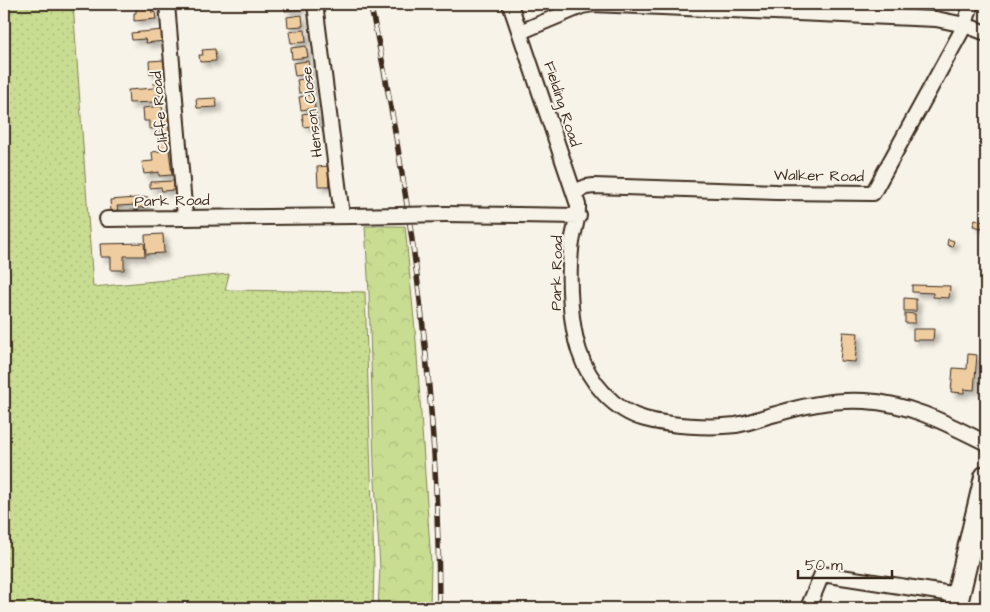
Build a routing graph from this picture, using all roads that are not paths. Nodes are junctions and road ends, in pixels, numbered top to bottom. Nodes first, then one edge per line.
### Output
1 (167, 4) edge
2 (315, 4) edge
3 (510, 4) edge
4 (971, 4) edge
5 (808, 9) edge
6 (965, 25) junction
7 (520, 32) junction
8 (986, 32) edge
9 (574, 192) junction
10 (347, 216) junction
11 (579, 216) junction
12 (185, 217) junction
13 (107, 219) dead end
14 (986, 443) edge
15 (986, 477) edge
16 (957, 601) edge
17 (808, 608) edge

1 - 12 street, Cliffe Road
2 - 10 street, Henson Close
3 - 7 street, Fielding Road
4 - 6 street
5 - 6 street
5 - 7 street
6 - 8 street
6 - 9 street, Walker Road
7 - 9 street, Fielding Road
9 - 11 street, Fielding Road
10 - 11 street, Park Road, bridge
10 - 12 street, Park Road
11 - 14 street, Park Road
12 - 13 street, Park Road
15 - 16 highway
16 - 17 street

